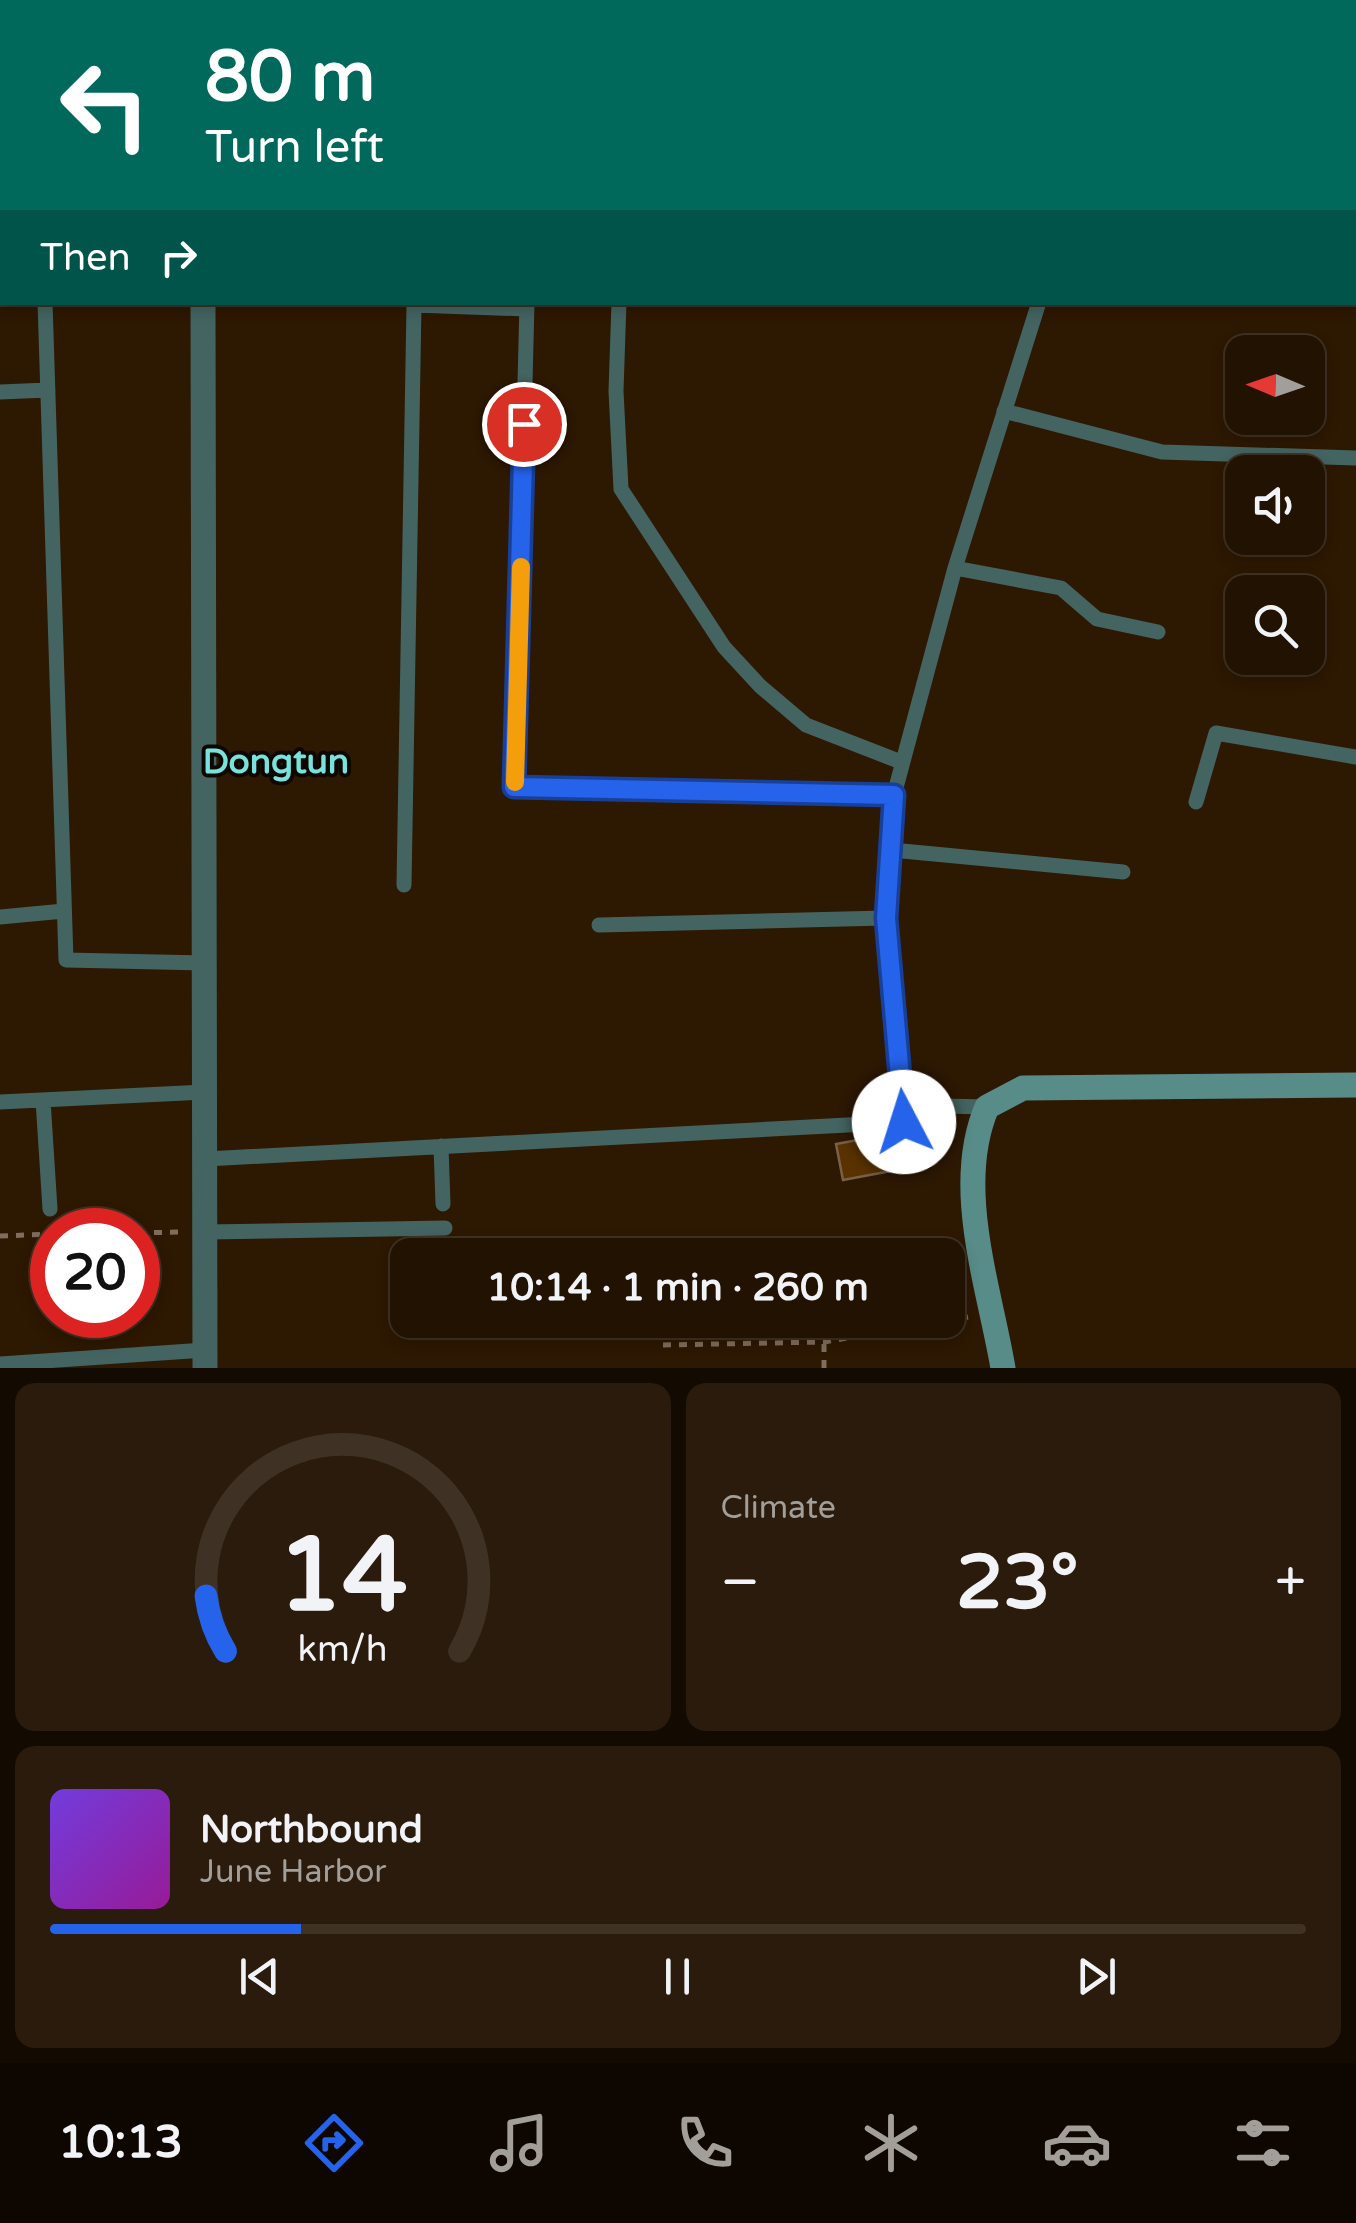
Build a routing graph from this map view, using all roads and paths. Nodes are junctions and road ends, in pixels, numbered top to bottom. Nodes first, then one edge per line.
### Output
1 (46, 305) edge
2 (204, 305) edge
3 (414, 305) edge
4 (470, 305) edge
5 (619, 305) edge
6 (1038, 305) edge
7 (527, 306) edge
8 (48, 390) junction
9 (0, 392) edge
10 (1004, 411) junction
11 (1356, 458) edge
12 (954, 568) junction
13 (1158, 632) dead end
14 (1356, 757) edge
15 (901, 762) junction
16 (894, 795) junction
17 (1196, 802) dead end
18 (892, 850) junction
19 (1123, 872) dead end
20 (404, 885) dead end
21 (64, 910) junction
22 (0, 917) edge
23 (886, 918) junction
24 (598, 926) dead end
25 (205, 963) junction
26 (1356, 1084) edge
27 (205, 1092) junction
28 (43, 1100) junction
29 (0, 1102) edge
30 (986, 1107) junction
31 (904, 1122) junction
32 (441, 1146) junction
33 (206, 1158) junction
34 (443, 1204) dead end
35 (50, 1208) edge
36 (445, 1228) dead end
37 (205, 1232) junction
38 (160, 1233) edge
39 (30, 1235) edge
40 (0, 1236) edge
41 (994, 1313) junction
42 (824, 1342) junction
43 (664, 1345) dead end
44 (205, 1359) edge
45 (4, 1365) edge
46 (824, 1368) edge
47 (1003, 1368) edge

1 - 8 lane
2 - 25 street
3 - 20 lane
4 - 7 lane
5 - 15 lane
6 - 10 lane
7 - 16 lane
8 - 9 lane
8 - 21 lane
10 - 11 lane
10 - 12 lane
12 - 13 lane
12 - 15 lane
14 - 17 lane
15 - 16 lane
16 - 18 lane
18 - 19 lane
18 - 23 lane
21 - 22 lane
21 - 25 lane
23 - 24 lane
23 - 31 lane
25 - 27 street
26 - 30 street
27 - 28 lane
27 - 33 street
28 - 29 lane
28 - 35 lane
30 - 31 lane
30 - 41 street
31 - 32 lane
32 - 33 lane
32 - 34 lane
33 - 37 street
36 - 37 lane
37 - 38 path
37 - 44 street
39 - 40 path
41 - 42 path
41 - 47 street
42 - 43 path
42 - 46 path
44 - 45 lane

